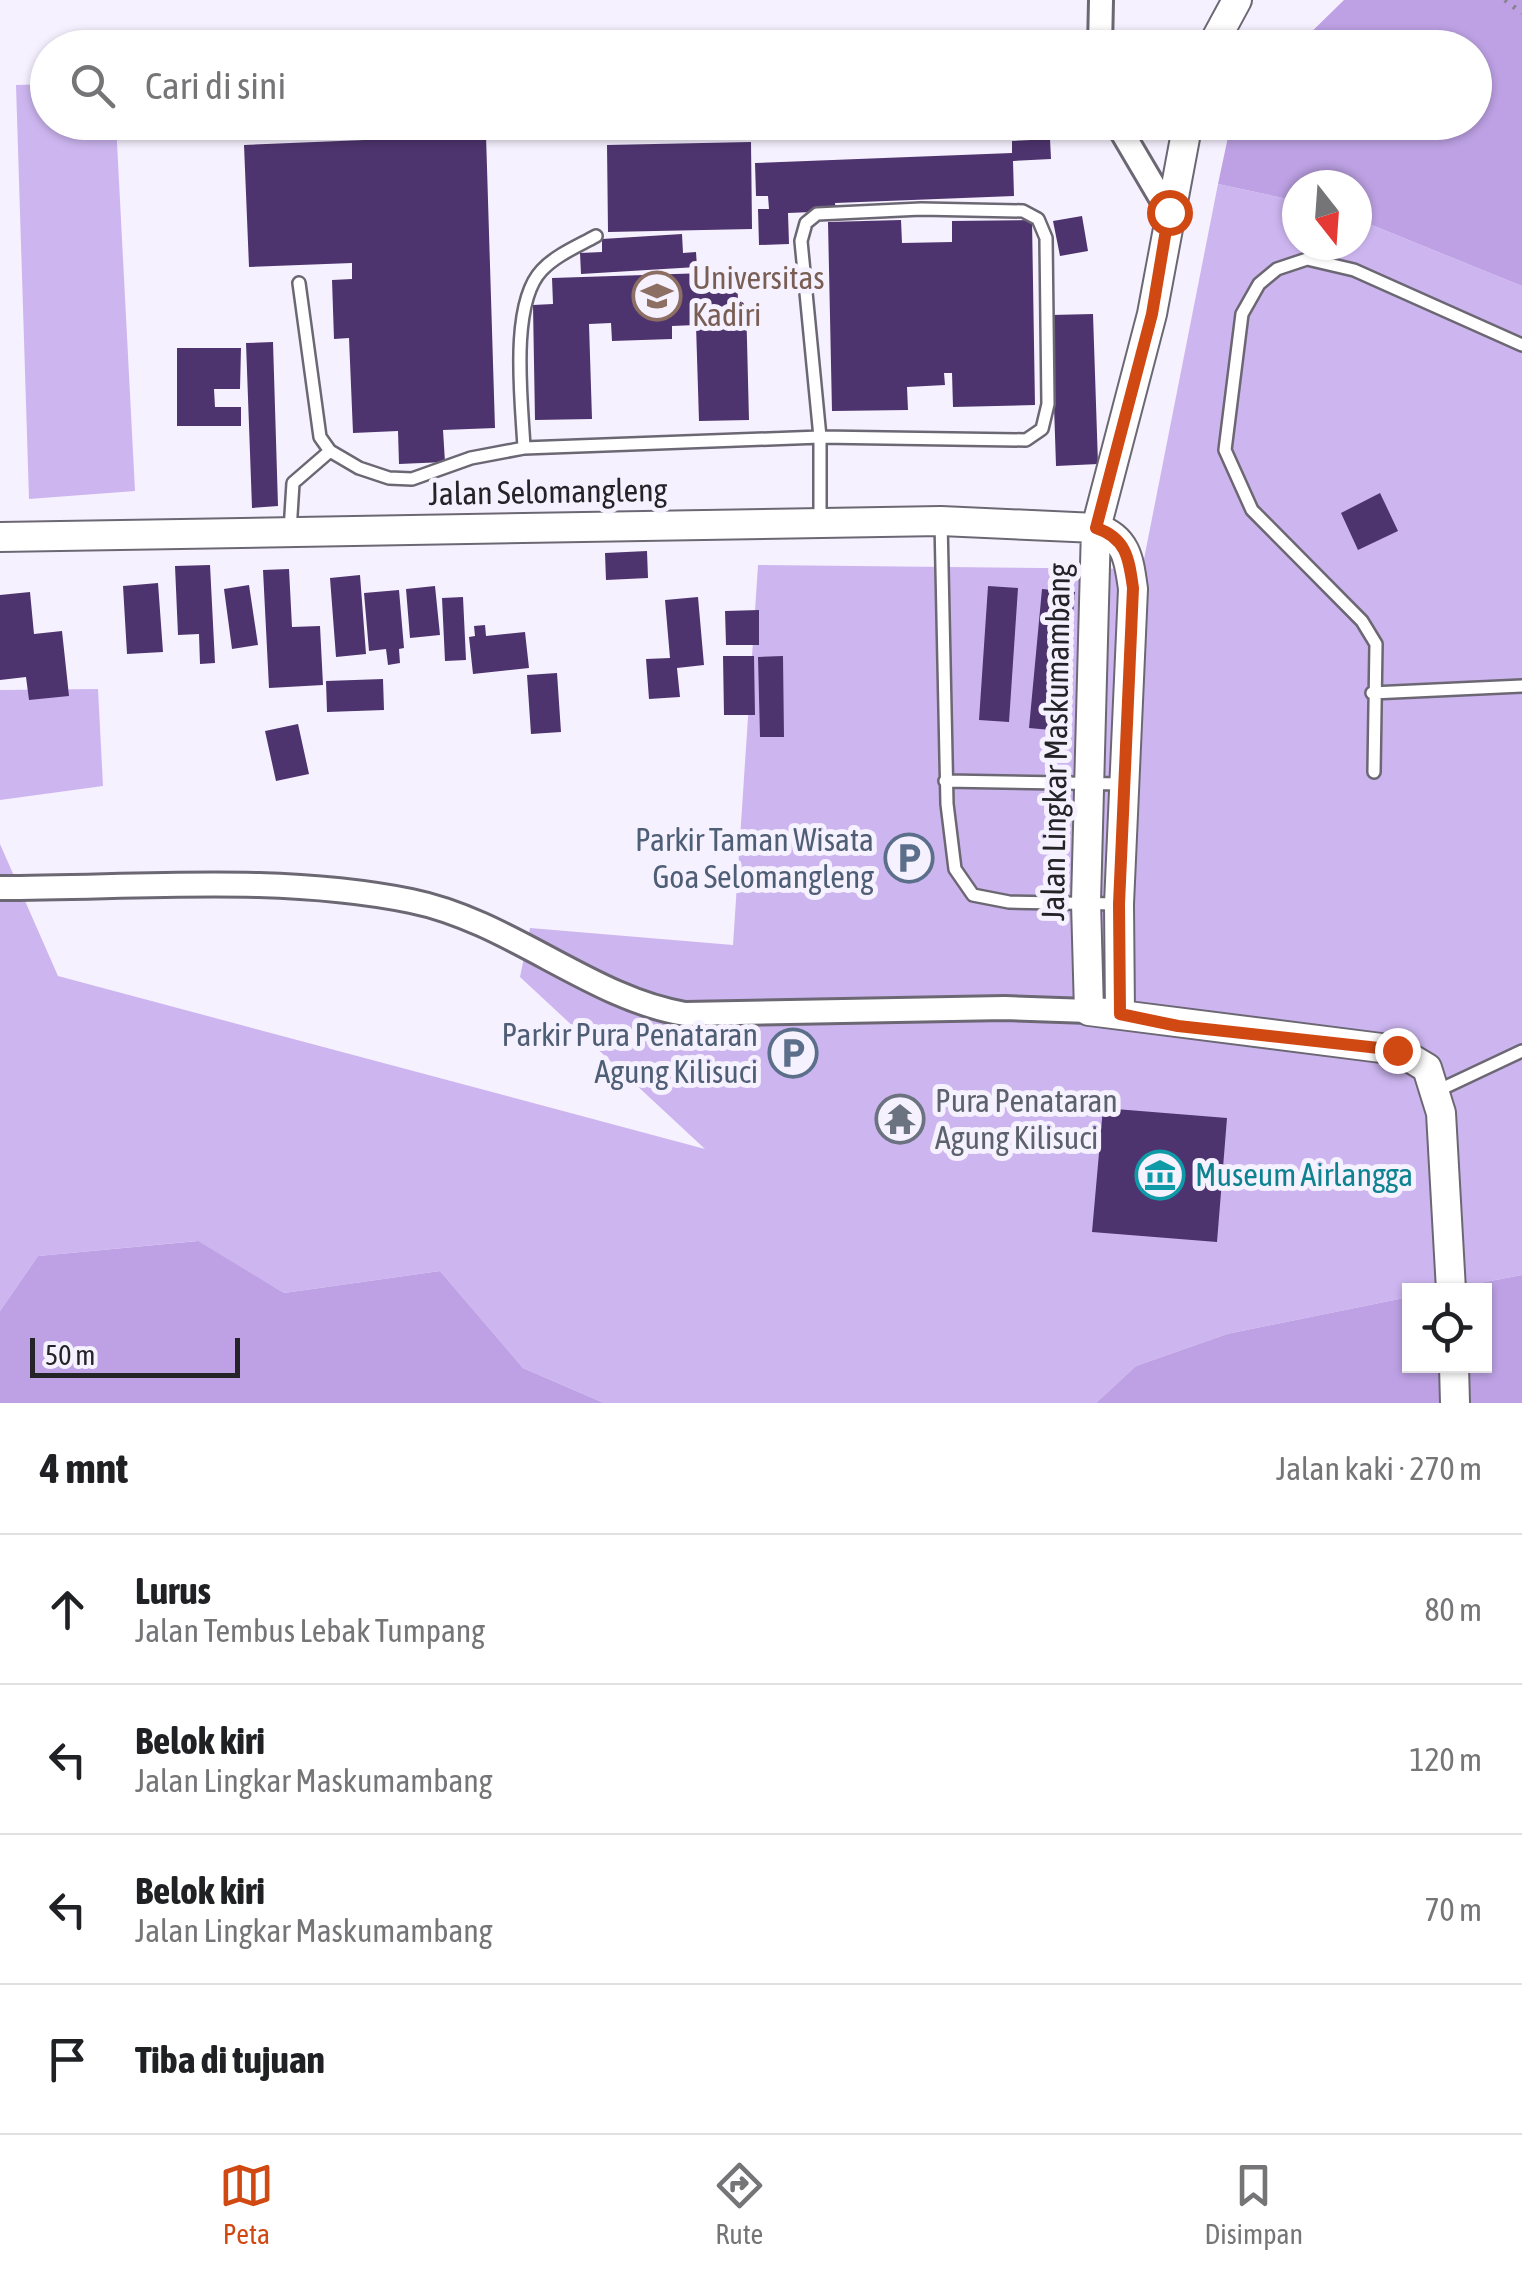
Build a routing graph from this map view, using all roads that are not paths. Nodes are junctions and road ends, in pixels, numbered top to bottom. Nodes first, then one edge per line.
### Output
1 (1101, 0) edge
2 (1237, 0) edge
3 (1100, 30) edge
4 (1221, 30) edge
5 (1127, 140) edge
6 (1184, 140) edge
7 (1169, 212) junction
8 (596, 236) dead end
9 (299, 283) dead end
10 (1522, 345) edge
11 (820, 437) junction
12 (524, 448) junction
13 (330, 451) junction
14 (941, 521) junction
15 (820, 523) junction
16 (1096, 528) junction
17 (290, 531) junction
18 (0, 538) edge
19 (1522, 686) edge
20 (1372, 693) junction
21 (1374, 772) dead end
22 (945, 782) junction
23 (1091, 783) junction
24 (1126, 784) junction
25 (0, 888) edge
26 (1086, 902) junction
27 (1119, 904) junction
28 (1088, 1011) junction
29 (1120, 1014) junction
30 (1522, 1051) edge
31 (1437, 1091) junction
32 (1451, 1283) edge
33 (1454, 1373) edge
34 (1455, 1403) edge

1 - 3 street
2 - 4 street
5 - 7 street
6 - 7 street
7 - 16 street
8 - 12 lane
9 - 13 lane
10 - 20 lane
11 - 11 lane
11 - 12 lane
11 - 15 lane
12 - 13 lane
13 - 17 lane
14 - 15 street, Jalan Selomangleng
14 - 16 street, Jalan Selomangleng
14 - 22 lane
15 - 17 street, Jalan Selomangleng
16 - 23 street, Jalan Lingkar Maskumambang
16 - 24 street, Jalan Lingkar Maskumambang
17 - 18 street, Jalan Selomangleng
19 - 20 lane
20 - 21 lane
22 - 23 lane
22 - 26 lane
23 - 24 lane
23 - 26 street, Jalan Lingkar Maskumambang
24 - 27 street, Jalan Lingkar Maskumambang
25 - 28 street
26 - 27 lane
26 - 28 street, Jalan Lingkar Maskumambang
27 - 29 street, Jalan Lingkar Maskumambang
28 - 29 street
29 - 31 street
30 - 31 lane
31 - 32 street
33 - 34 street

